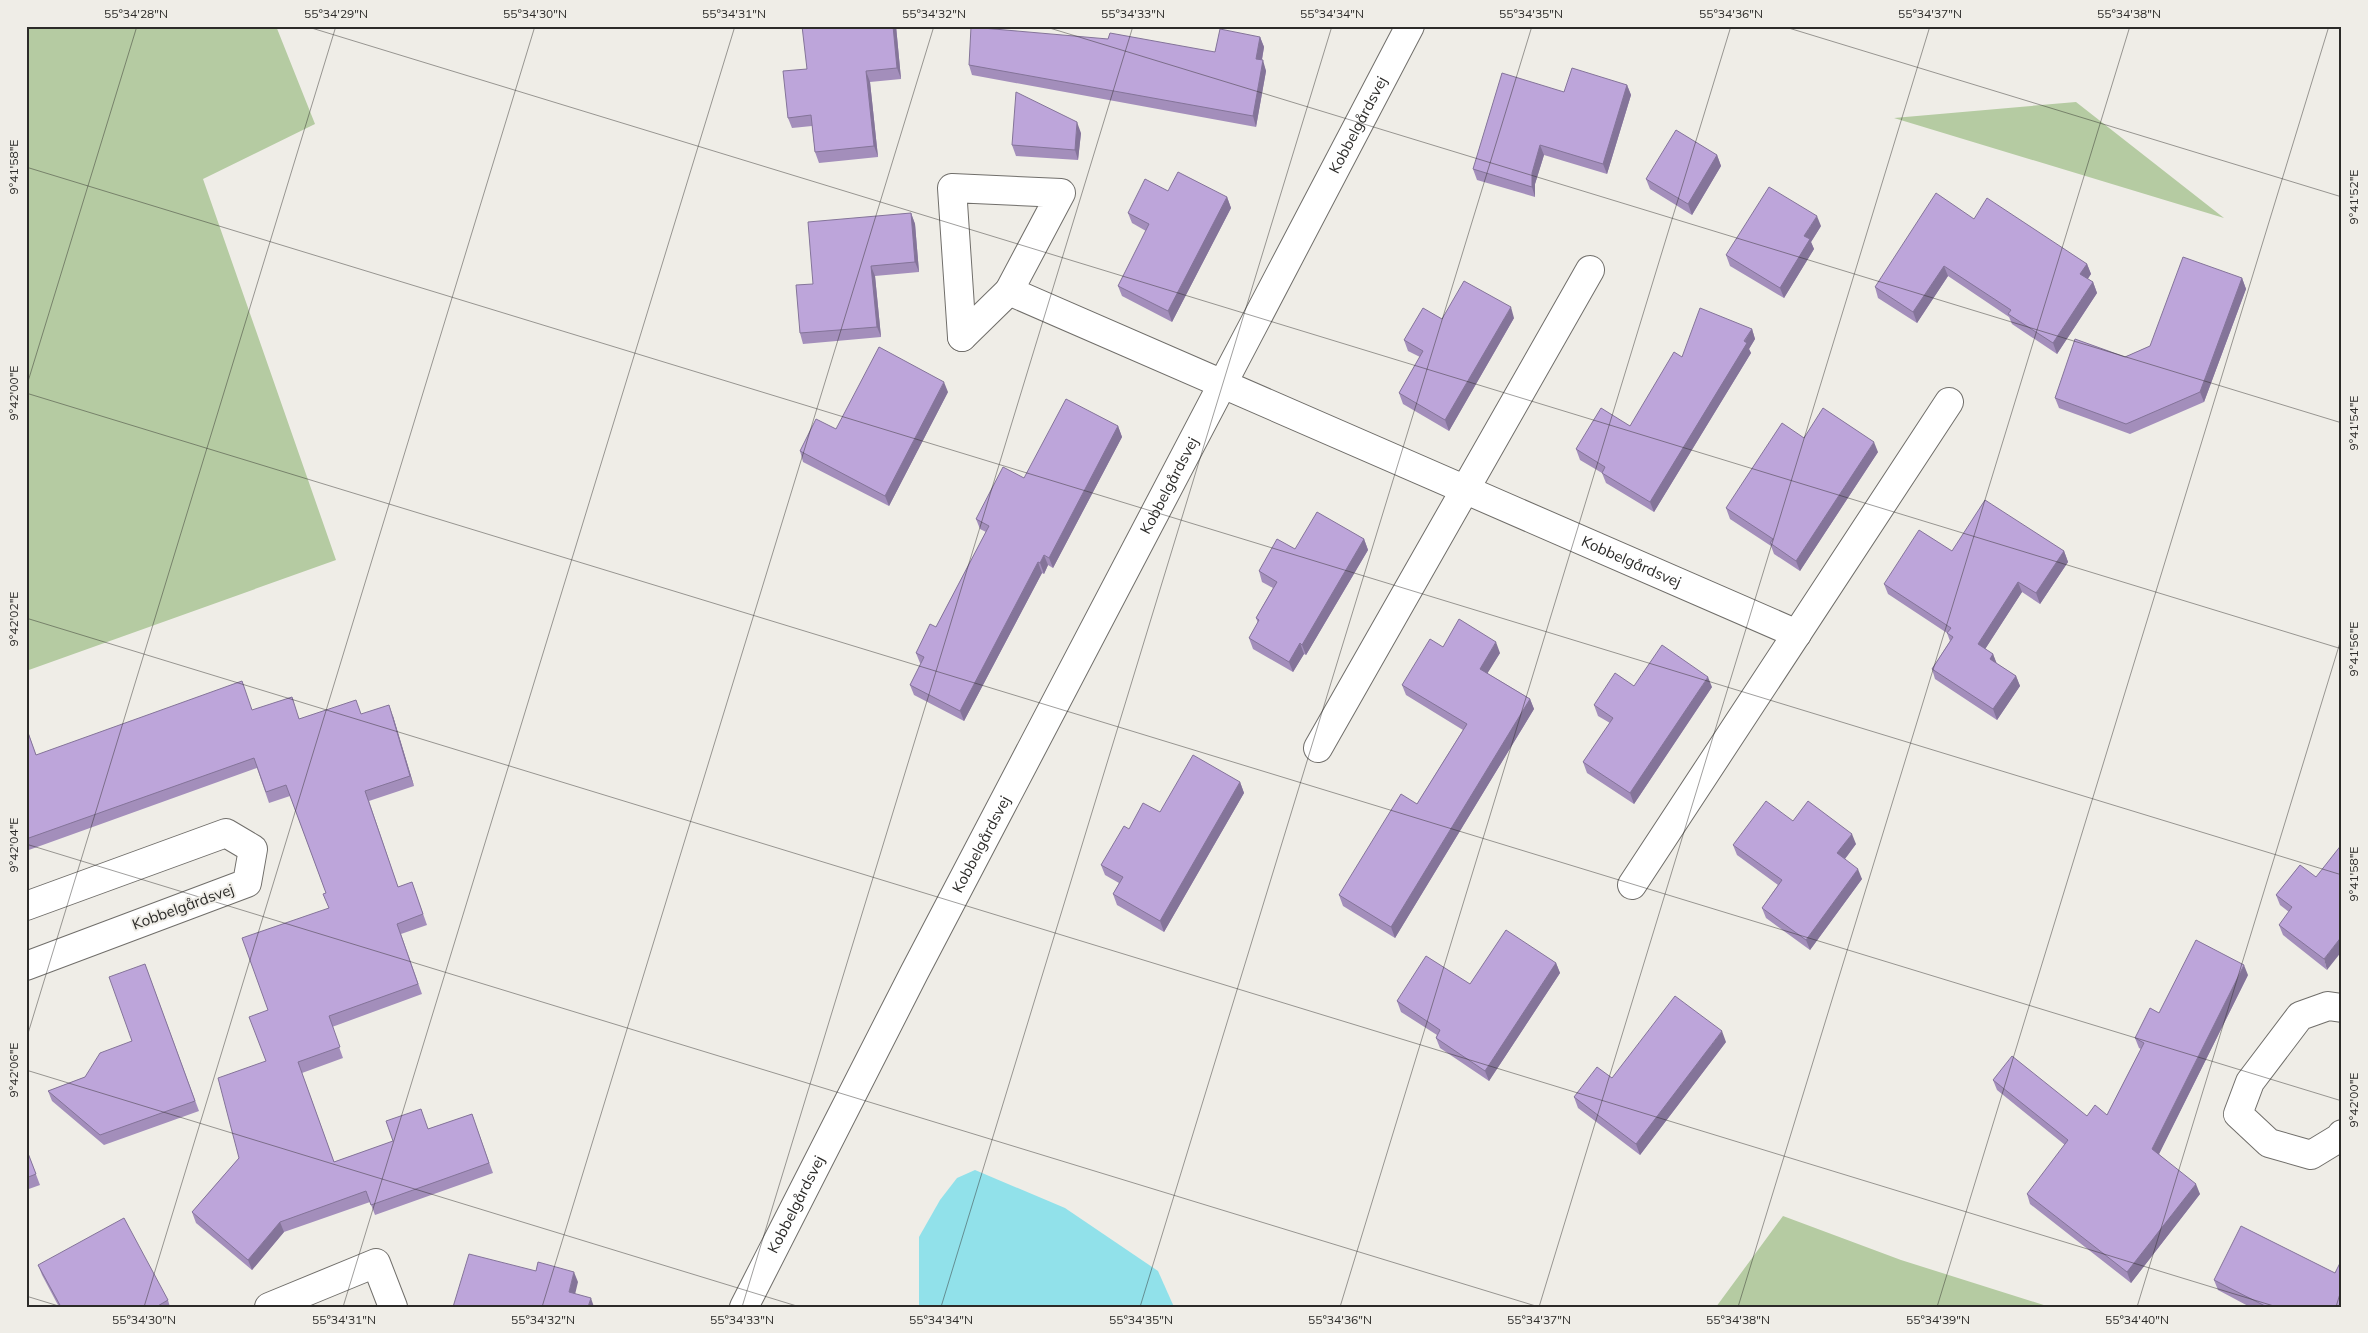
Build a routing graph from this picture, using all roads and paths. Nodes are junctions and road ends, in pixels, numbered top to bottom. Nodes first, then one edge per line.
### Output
1 (1410, 26) edge
2 (1590, 270) dead end
3 (1009, 291) junction
4 (1223, 384) junction
5 (1949, 402) dead end
6 (1464, 489) junction
7 (1797, 634) junction
8 (1318, 748) dead end
9 (1632, 885) dead end
10 (26, 906) edge
11 (26, 966) edge
12 (2342, 1008) edge
13 (2342, 1134) edge
14 (270, 1307) edge
15 (393, 1307) edge
16 (744, 1307) edge

1 - 4 street, Kobbelgårdsvej
2 - 6 street
3 - 3 street
3 - 4 street, Kobbelgårdsvej
4 - 6 street, Kobbelgårdsvej
4 - 16 street, Kobbelgårdsvej
5 - 7 street
6 - 7 street, Kobbelgårdsvej
6 - 8 street
7 - 9 street
10 - 11 street, Kobbelgårdsvej
12 - 13 street
14 - 15 street

